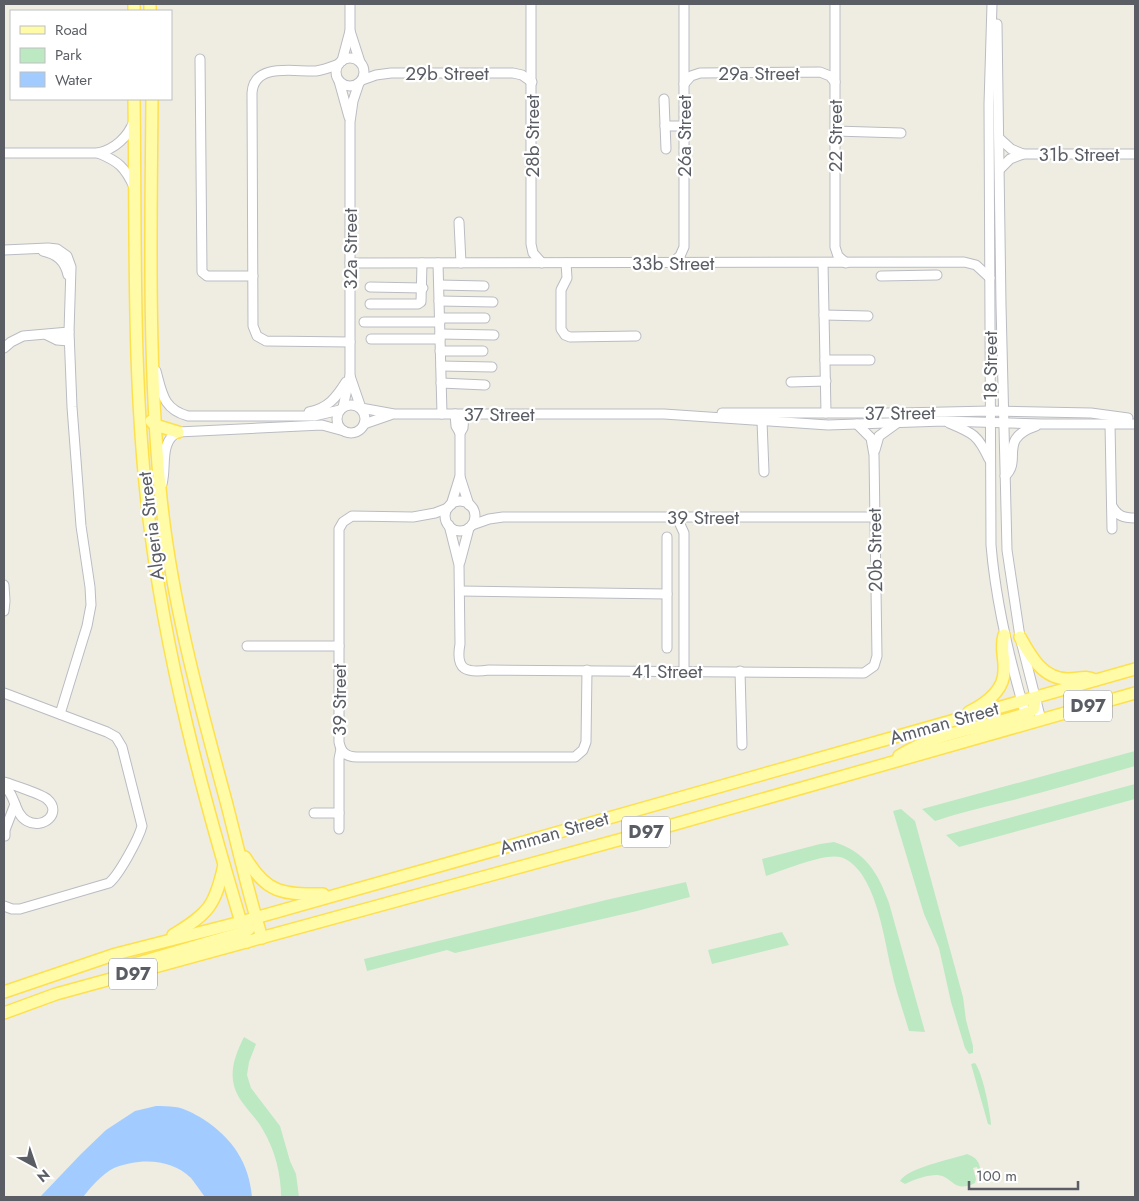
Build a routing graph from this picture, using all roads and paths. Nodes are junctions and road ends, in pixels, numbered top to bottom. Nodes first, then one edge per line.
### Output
1 (350, 4) edge
2 (532, 4) edge
3 (684, 4) edge
4 (835, 4) edge
5 (992, 4) edge
6 (997, 4) edge
7 (350, 31) junction
8 (200, 59) dead end
9 (360, 62) junction
10 (341, 63) junction
11 (338, 80) junction
12 (360, 82) junction
13 (532, 82) junction
14 (835, 82) junction
15 (684, 84) junction
16 (664, 99) dead end
17 (134, 100) edge
18 (152, 100) edge
19 (135, 118) junction
20 (350, 122) junction
21 (665, 126) junction
22 (684, 126) junction
23 (835, 131) junction
24 (901, 133) dead end
25 (999, 138) junction
26 (666, 149) dead end
27 (4, 153) edge
28 (98, 153) junction
29 (1023, 154) junction
30 (1135, 154) edge
31 (1000, 169) junction
32 (135, 191) junction
33 (136, 221) junction
34 (459, 222) dead end
35 (4, 250) edge
36 (350, 263) junction
37 (422, 263) junction
38 (461, 263) junction
39 (823, 263) junction
40 (846, 263) junction
41 (908, 263) junction
42 (438, 264) junction
43 (542, 264) junction
44 (566, 264) junction
45 (672, 264) junction
46 (937, 275) dead end
47 (253, 276) junction
48 (881, 276) dead end
49 (908, 276) junction
50 (990, 278) junction
51 (439, 285) junction
52 (484, 286) dead end
53 (370, 287) dead end
54 (423, 288) junction
55 (439, 301) junction
56 (493, 302) dead end
57 (370, 304) dead end
58 (824, 315) junction
59 (868, 316) dead end
60 (486, 318) dead end
61 (440, 320) junction
62 (364, 322) dead end
63 (494, 335) dead end
64 (440, 336) junction
65 (636, 336) dead end
66 (69, 337) junction
67 (371, 339) dead end
68 (350, 342) junction
69 (4, 348) edge
70 (440, 351) junction
71 (483, 351) dead end
72 (152, 355) junction
73 (825, 360) junction
74 (870, 360) dead end
75 (441, 366) junction
76 (492, 368) dead end
77 (350, 376) junction
78 (826, 381) junction
79 (791, 382) dead end
80 (441, 384) junction
81 (485, 384) dead end
82 (342, 408) junction
83 (361, 408) junction
84 (990, 411) junction
85 (1004, 411) junction
86 (826, 413) junction
87 (394, 414) junction
88 (442, 414) junction
89 (460, 414) junction
90 (664, 414) junction
91 (292, 416) junction
92 (1135, 419) edge
93 (762, 421) junction
94 (944, 421) junction
95 (990, 422) junction
96 (897, 423) junction
97 (1004, 423) junction
98 (364, 424) junction
99 (856, 424) junction
100 (1042, 424) junction
101 (1110, 424) junction
102 (1135, 424) edge
103 (155, 425) junction
104 (344, 431) junction
105 (178, 432) junction
106 (874, 455) junction
107 (990, 462) junction
108 (764, 472) dead end
109 (460, 476) junction
110 (1005, 476) junction
111 (160, 489) junction
112 (469, 505) junction
113 (1112, 506) junction
114 (450, 507) junction
115 (673, 517) junction
116 (875, 518) junction
117 (1125, 518) junction
118 (1135, 518) edge
119 (449, 525) junction
120 (471, 526) junction
121 (667, 537) dead end
122 (459, 565) junction
123 (667, 583) junction
124 (4, 585) edge
125 (684, 585) junction
126 (460, 592) junction
127 (667, 594) junction
128 (4, 611) edge
129 (1004, 635) junction
130 (1020, 637) junction
131 (876, 644) joint
132 (684, 645) junction
133 (247, 646) dead end
134 (339, 646) junction
135 (1135, 669) edge
136 (587, 670) junction
137 (684, 671) junction
138 (740, 671) junction
139 (1097, 681) junction
140 (1135, 692) edge
141 (4, 693) edge
142 (1035, 698) junction
143 (1022, 702) junction
144 (56, 713) junction
145 (1027, 718) junction
146 (959, 719) junction
147 (1041, 720) junction
148 (742, 745) dead end
149 (341, 749) junction
150 (352, 757) junction
151 (339, 768) junction
152 (4, 782) edge
153 (4, 786) edge
154 (16, 804) junction
155 (314, 813) dead end
156 (339, 813) junction
157 (26, 820) junction
158 (339, 829) dead end
159 (5, 838) edge
160 (238, 845) junction
161 (224, 863) junction
162 (375, 884) junction
163 (340, 893) junction
164 (4, 906) edge
165 (257, 921) junction
166 (249, 935) junction
167 (163, 941) junction
168 (4, 992) edge
169 (4, 1013) edge

1 - 7 street
2 - 13 street, 28b Street
3 - 15 street, 26a Street
4 - 14 street, 22 Street
5 - 50 street, 18 Street
6 - 25 street, 18 Street
7 - 9 street
7 - 10 street
8 - 47 street
9 - 10 street
9 - 12 street
10 - 11 street
10 - 47 street
11 - 12 street
11 - 20 street, 32a Street
12 - 13 street, 29b Street
12 - 20 street, 32a Street
13 - 43 street, 28b Street
14 - 15 street, 29a Street
14 - 23 street, 22 Street
15 - 22 street, 26a Street
16 - 21 street
17 - 19 main road, Algeria Street
18 - 72 main road, Algeria Street
19 - 28 street
19 - 32 main road, Algeria Street
20 - 36 street, 32a Street
21 - 22 street
21 - 26 street
22 - 45 street, 26a Street
23 - 24 street
23 - 40 street, 22 Street
25 - 29 street, 31b Street
25 - 31 street, 18 Street
27 - 28 street
28 - 32 street
29 - 30 street, 31b Street
29 - 31 street, 31b Street
31 - 85 street, 18 Street
32 - 33 main road, Algeria Street
33 - 103 main road
33 - 161 main road, Algeria Street
34 - 38 street
35 - 66 street
36 - 37 street, 33b Street
36 - 68 street, 32a Street
37 - 42 street, 33b Street
37 - 54 street
38 - 42 street, 33b Street
38 - 43 street, 33b Street
39 - 40 street, 33b Street
39 - 45 street, 33b Street
39 - 58 street
40 - 41 street, 33b Street
41 - 49 street
41 - 50 street, 33b Street
42 - 51 street
43 - 44 street, 33b Street
44 - 45 street, 33b Street
44 - 65 street
46 - 49 street
47 - 68 street
48 - 49 street
50 - 84 street, 18 Street
51 - 52 street
51 - 55 street
53 - 54 street
54 - 57 street
55 - 56 street
55 - 61 street
58 - 59 street
58 - 73 street
60 - 61 street
61 - 62 street
61 - 64 street
63 - 64 street
64 - 67 street
64 - 70 street
66 - 69 street
66 - 144 street
68 - 77 street, 32a Street
70 - 71 street
70 - 75 street
72 - 91 street
72 - 103 main road, Algeria Street
73 - 74 street
73 - 78 street
75 - 76 street
75 - 80 street
77 - 82 street, 32a Street
77 - 83 street, 32a Street
77 - 91 street
78 - 79 street
78 - 86 street
80 - 81 street
80 - 88 street
82 - 83 street
82 - 91 street
82 - 104 street
83 - 87 street, 37 Street
83 - 98 street
84 - 85 street, 37 Street
84 - 86 street, 37 Street
84 - 95 street, 18 Street
85 - 92 street, 37 Street
85 - 97 street, 18 Street
86 - 90 street, 37 Street
87 - 88 street, 37 Street
87 - 98 street, 37 Street
88 - 89 street, 37 Street
89 - 90 street, 37 Street
89 - 109 street
90 - 93 street, 37 Street
93 - 99 street, 37 Street
93 - 108 street
94 - 95 street, 37 Street
94 - 96 street, 37 Street
94 - 107 street
95 - 97 street, 37 Street
95 - 107 street, 18 Street
96 - 99 street, 37 Street
96 - 106 street, 20b Street
97 - 100 street, 37 Street
97 - 110 street, 18 Street
98 - 104 street
99 - 106 street, 20b Street
100 - 101 street, 37 Street
100 - 110 street
101 - 102 street, 37 Street
101 - 113 street
103 - 105 main road
103 - 111 main road, Algeria Street
104 - 105 street
105 - 111 street
106 - 116 street, 20b Street
107 - 129 street, 18 Street
109 - 112 street
109 - 114 street
110 - 130 street, 18 Street
111 - 160 main road, Algeria Street
112 - 114 street
112 - 120 street
113 - 117 street
113 - 117 street
114 - 119 street
114 - 134 street, 39 Street
115 - 116 street, 39 Street
115 - 120 street, 39 Street
115 - 125 street
116 - 131 street, 20b Street
117 - 118 street
119 - 120 street
119 - 122 street
120 - 122 street
121 - 123 street
122 - 126 street
123 - 125 street
123 - 127 street
124 - 128 street
125 - 132 street
126 - 127 street
126 - 136 street, 41 Street
127 - 132 street
129 - 143 street, 18 Street
129 - 146 main road
130 - 139 main road
130 - 142 street, 18 Street
131 - 138 street, 41 Street
132 - 137 street
133 - 134 street
134 - 149 street, 39 Street
135 - 139 main road, Amman Street / D97
136 - 137 street, 41 Street
136 - 150 street, 39 Street
137 - 138 street, 41 Street
138 - 148 street
139 - 142 main road, Amman Street / D97
140 - 147 main road, Amman Street / D97
141 - 144 street
142 - 143 main road, Amman Street / D97
142 - 145 main road
142 - 147 street, 18 Street
143 - 145 street, 18 Street
143 - 146 main road, Amman Street / D97
144 - 164 street
145 - 147 main road, Amman Street / D97
145 - 166 main road, Amman Street / D97
146 - 162 main road, Amman Street / D97
149 - 150 street, 39 Street
149 - 151 street
150 - 151 street
151 - 156 street
152 - 157 street
153 - 154 street
154 - 157 street
154 - 159 street
155 - 156 street
156 - 158 street
157 - 159 street
160 - 163 main road
160 - 165 main road, Algeria Street
161 - 166 main road, Algeria Street
161 - 167 main road
162 - 163 main road, Amman Street / D97
162 - 165 main road
163 - 165 main road, Amman Street / D97
165 - 166 main road, Algeria Street
165 - 166 main road, Amman Street / D97
166 - 167 main road, Amman Street / D97
166 - 169 main road, Amman Street / D97
167 - 168 main road, Amman Street / D97

